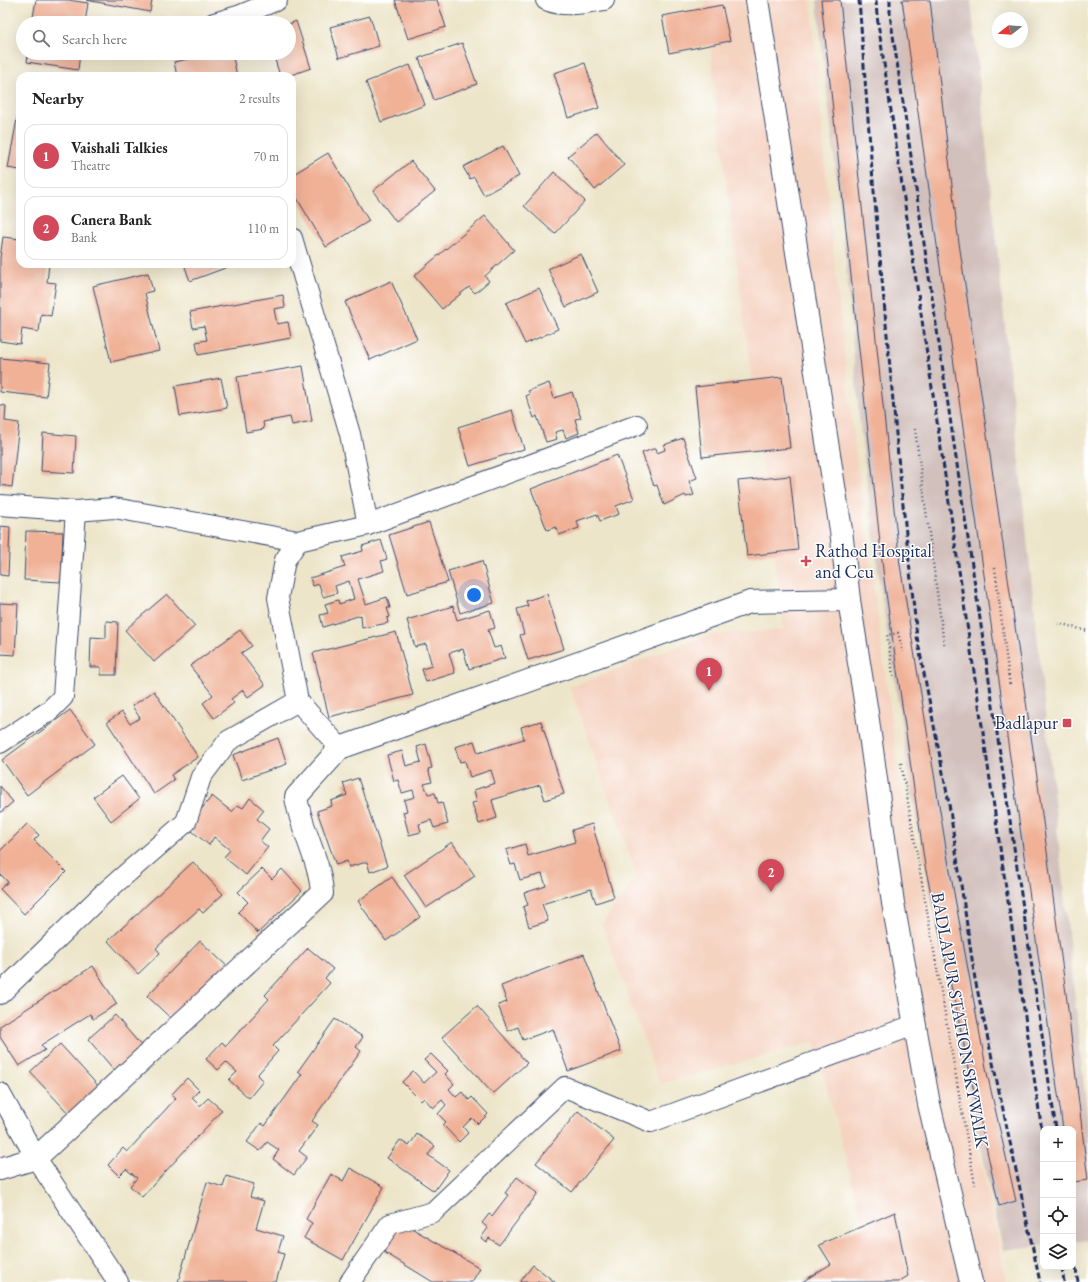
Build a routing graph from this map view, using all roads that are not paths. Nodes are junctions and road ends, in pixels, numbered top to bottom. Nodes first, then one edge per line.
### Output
1 (277, 0) edge
2 (546, 0) edge
3 (604, 0) edge
4 (757, 0) edge
5 (238, 16) edge
6 (296, 252) edge
7 (637, 425) dead end
8 (0, 505) edge
9 (76, 511) junction
10 (368, 525) junction
11 (298, 541) junction
12 (849, 600) junction
13 (298, 701) junction
14 (0, 743) edge
15 (340, 748) junction
16 (0, 994) edge
17 (914, 1025) junction
18 (0, 1093) edge
19 (36, 1158) junction
20 (5, 1168) edge
21 (968, 1281) edge
22 (118, 1282) edge
23 (350, 1282) edge

1 - 5 street
2 - 3 street
4 - 12 main road
6 - 10 street
7 - 10 street
8 - 9 street
9 - 11 street
9 - 14 street
10 - 11 street
11 - 13 street
12 - 15 main road
12 - 17 main road
13 - 15 street
13 - 16 street
15 - 19 main road
17 - 21 main road
17 - 23 street
18 - 19 street
19 - 20 main road
19 - 22 street

